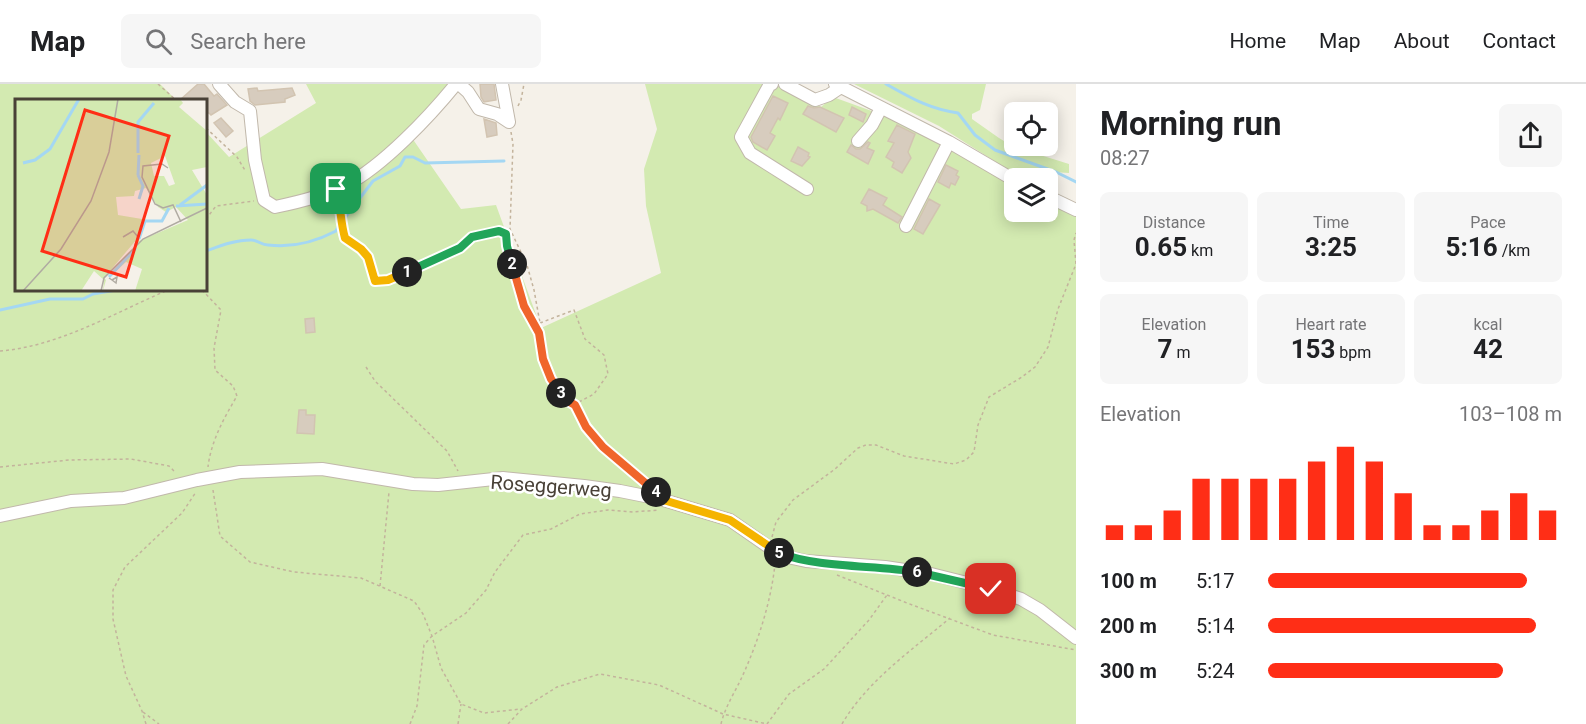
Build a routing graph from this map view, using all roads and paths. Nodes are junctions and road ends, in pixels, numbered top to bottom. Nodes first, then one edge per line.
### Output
1 (158, 84) edge
2 (219, 84) edge
3 (457, 84) edge
4 (502, 84) edge
5 (524, 84) edge
6 (772, 84) edge
7 (785, 84) edge
8 (838, 85) edge
9 (175, 99) edge
10 (881, 108) junction
11 (509, 122) junction
12 (207, 129) edge
13 (858, 141) dead end
14 (949, 142) junction
15 (1004, 174) edge
16 (249, 178) dead end
17 (336, 189) junction
18 (807, 189) dead end
19 (264, 200) junction
20 (1058, 201) edge
21 (1076, 210) edge
22 (207, 218) edge
23 (906, 226) dead end
24 (510, 229) junction
25 (1076, 233) edge
26 (506, 234) junction
27 (166, 291) edge
28 (203, 291) edge
29 (540, 323) junction
30 (539, 333) junction
31 (0, 351) edge
32 (366, 367) dead end
33 (575, 405) junction
34 (0, 466) edge
35 (209, 477) junction
36 (391, 480) junction
37 (464, 482) junction
38 (185, 483) junction
39 (664, 504) junction
40 (0, 516) edge
41 (773, 549) junction
42 (834, 574) dead end
43 (380, 586) junction
44 (887, 595) junction
45 (950, 618) junction
46 (432, 636) junction
47 (1076, 638) edge
48 (1076, 650) edge
49 (461, 704) junction
50 (522, 709) junction
51 (142, 711) junction
52 (723, 714) junction
53 (146, 724) edge
54 (159, 724) edge
55 (410, 724) edge
56 (458, 724) edge
57 (508, 724) edge
58 (721, 724) edge
59 (842, 724) edge

1 - 9 path
2 - 19 street
3 - 11 street
3 - 17 street
4 - 11 street
5 - 11 path
6 - 18 street
7 - 8 street
8 - 10 street
10 - 13 street
10 - 14 street
11 - 24 path
12 - 16 path
14 - 15 street
14 - 23 street
17 - 19 street
17 - 26 path
19 - 22 path
20 - 21 street
24 - 26 path
24 - 29 path
25 - 41 path
26 - 30 path
27 - 31 path
28 - 35 path
29 - 30 path
29 - 33 path
30 - 33 path
32 - 37 path
33 - 39 path
34 - 38 path
35 - 36 street, Roseggerweg
35 - 38 street, Roseggerweg
35 - 43 path
35 - 51 path
36 - 37 street, Roseggerweg
36 - 43 path
37 - 39 street, Roseggerweg
38 - 40 street, Roseggerweg
39 - 41 street, Roseggerweg
39 - 46 path
41 - 47 street, Roseggerweg
41 - 52 path
42 - 44 path
43 - 46 path
44 - 45 path
44 - 52 path
45 - 48 path
45 - 59 path
46 - 49 path
46 - 55 path
49 - 50 path
49 - 56 path
50 - 52 path
50 - 57 path
51 - 53 path
51 - 54 path
52 - 58 path

